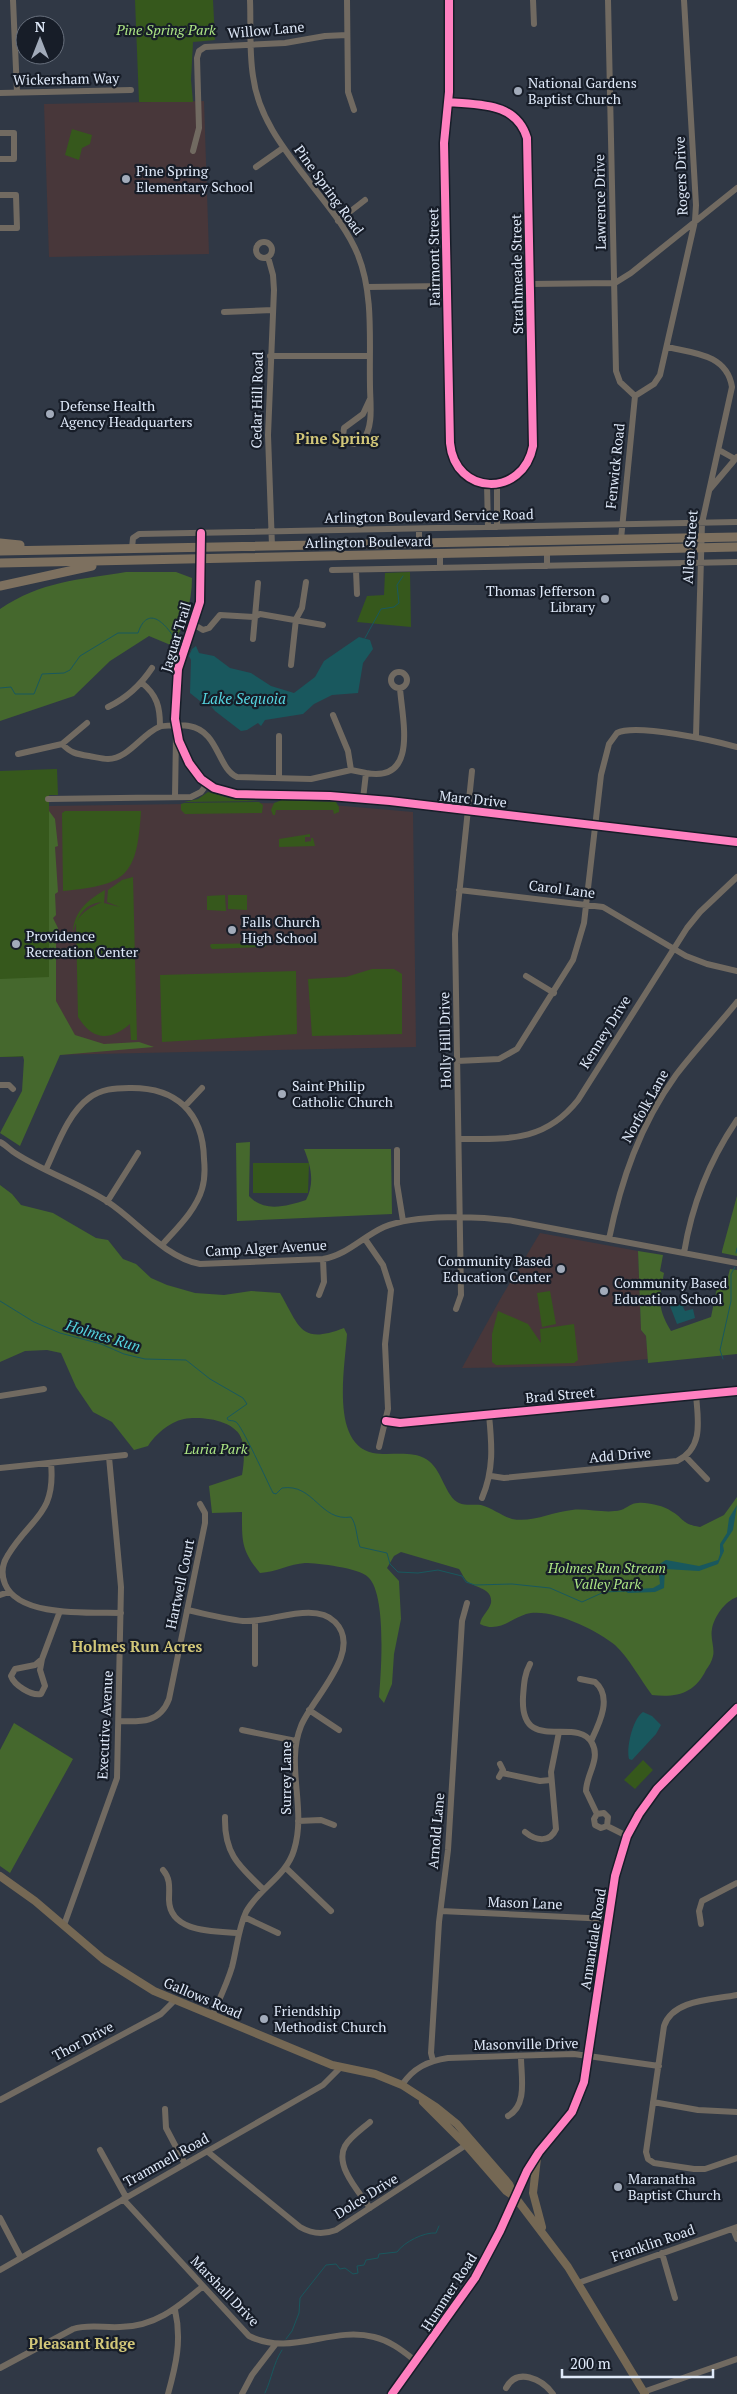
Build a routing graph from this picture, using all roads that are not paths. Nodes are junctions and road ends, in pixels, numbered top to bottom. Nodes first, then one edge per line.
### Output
1 (12, 0) edge
2 (250, 0) edge
3 (347, 0) edge
4 (449, 0) edge
5 (533, 0) edge
6 (608, 0) edge
7 (684, 0) edge
8 (534, 24) dead end
9 (347, 35) junction
10 (252, 45) junction
11 (131, 90) dead end
12 (18, 92) junction
13 (0, 93) edge
14 (449, 102) junction
15 (354, 110) dead end
16 (0, 133) edge
17 (283, 148) junction
18 (193, 151) dead end
19 (0, 159) edge
20 (256, 167) dead end
21 (737, 188) edge
22 (0, 195) edge
23 (365, 200) dead end
24 (338, 221) junction
25 (695, 221) junction
26 (0, 228) edge
27 (268, 257) dead end
28 (615, 283) junction
29 (530, 284) junction
30 (447, 286) junction
31 (367, 287) junction
32 (273, 310) junction
33 (224, 312) dead end
34 (667, 347) junction
35 (270, 356) junction
36 (369, 356) junction
37 (635, 396) junction
38 (370, 399) junction
39 (719, 450) junction
40 (736, 458) edge
41 (487, 484) junction
42 (496, 484) junction
43 (709, 490) junction
44 (737, 522) edge
45 (702, 523) junction
46 (621, 525) junction
47 (488, 527) junction
48 (497, 527) junction
49 (419, 528) junction
50 (272, 532) junction
51 (201, 533) junction
52 (701, 537) junction
53 (737, 537) edge
54 (621, 539) junction
55 (0, 543) edge
56 (419, 543) junction
57 (272, 546) junction
58 (201, 547) junction
59 (132, 548) junction
60 (701, 548) junction
61 (737, 548) edge
62 (0, 550) edge
63 (62, 550) junction
64 (547, 552) junction
65 (440, 554) junction
66 (201, 559) junction
67 (134, 560) junction
68 (22, 562) junction
69 (737, 562) edge
70 (0, 563) edge
71 (701, 563) junction
72 (547, 566) junction
73 (440, 568) junction
74 (332, 570) dead end
75 (356, 570) junction
76 (306, 582) dead end
77 (258, 583) dead end
78 (0, 586) edge
79 (357, 594) dead end
80 (254, 617) junction
81 (296, 619) junction
82 (193, 624) junction
83 (323, 625) dead end
84 (253, 639) dead end
85 (291, 665) dead end
86 (152, 668) dead end
87 (142, 683) junction
88 (400, 688) dead end
89 (108, 707) dead end
90 (333, 715) dead end
91 (87, 723) dead end
92 (160, 726) junction
93 (176, 728) junction
94 (279, 736) dead end
95 (696, 736) junction
96 (62, 744) junction
97 (737, 747) edge
98 (18, 754) dead end
99 (350, 770) junction
100 (472, 771) dead end
101 (366, 773) junction
102 (279, 776) junction
103 (207, 784) junction
104 (175, 797) junction
105 (48, 799) dead end
106 (363, 799) junction
107 (468, 811) junction
108 (596, 826) junction
109 (737, 842) edge
110 (737, 877) edge
111 (459, 890) junction
112 (586, 904) junction
113 (673, 948) junction
114 (737, 971) edge
115 (526, 976) dead end
116 (554, 993) junction
117 (737, 1002) edge
118 (457, 1061) junction
119 (0, 1085) edge
120 (202, 1088) dead end
121 (12, 1089) dead end
122 (185, 1106) junction
123 (737, 1120) edge
124 (459, 1139) junction
125 (0, 1142) edge
126 (397, 1150) dead end
127 (138, 1153) dead end
128 (46, 1169) junction
129 (108, 1202) junction
130 (460, 1218) junction
131 (403, 1221) junction
132 (365, 1238) junction
133 (609, 1239) junction
134 (162, 1245) junction
135 (684, 1253) junction
136 (323, 1259) junction
137 (737, 1263) edge
138 (319, 1295) dead end
139 (456, 1309) dead end
140 (44, 1389) dead end
141 (737, 1391) edge
142 (696, 1395) junction
143 (0, 1396) edge
144 (489, 1415) junction
145 (386, 1421) junction
146 (379, 1447) dead end
147 (125, 1455) dead end
148 (685, 1456) junction
149 (109, 1457) junction
150 (51, 1463) junction
151 (0, 1468) edge
152 (491, 1476) junction
153 (707, 1479) dead end
154 (482, 1498) dead end
155 (200, 1504) dead end
156 (9, 1592) junction
157 (0, 1594) edge
158 (467, 1603) dead end
159 (187, 1610) junction
160 (60, 1611) junction
161 (121, 1613) junction
162 (255, 1621) junction
163 (42, 1659) junction
164 (255, 1664) dead end
165 (530, 1664) dead end
166 (580, 1680) dead end
167 (737, 1708) edge
168 (309, 1710) junction
169 (119, 1721) junction
170 (242, 1730) dead end
171 (339, 1730) dead end
172 (559, 1732) junction
173 (296, 1741) junction
174 (591, 1742) junction
175 (500, 1764) dead end
176 (551, 1780) junction
177 (597, 1814) junction
178 (225, 1817) dead end
179 (298, 1821) junction
180 (334, 1825) dead end
181 (607, 1826) junction
182 (525, 1832) dead end
183 (627, 1836) junction
184 (286, 1868) junction
185 (163, 1870) dead end
186 (0, 1876) edge
187 (737, 1883) edge
188 (264, 1890) junction
189 (441, 1910) junction
190 (331, 1911) dead end
191 (244, 1917) junction
192 (608, 1919) junction
193 (701, 1924) dead end
194 (64, 1925) junction
195 (278, 1932) dead end
196 (239, 1933) junction
197 (737, 1995) edge
198 (174, 2000) junction
199 (212, 2016) junction
200 (588, 2055) junction
201 (521, 2057) junction
202 (433, 2061) junction
203 (659, 2066) junction
204 (340, 2068) junction
205 (402, 2085) junction
206 (420, 2098) junction
207 (0, 2100) edge
208 (653, 2102) junction
209 (166, 2109) dead end
210 (737, 2112) edge
211 (508, 2116) dead end
212 (370, 2122) dead end
213 (466, 2145) junction
214 (100, 2150) dead end
215 (208, 2152) junction
216 (539, 2152) junction
217 (737, 2158) edge
218 (185, 2164) junction
219 (515, 2196) junction
220 (124, 2198) junction
221 (370, 2208) junction
222 (0, 2218) edge
223 (735, 2228) edge
224 (545, 2234) junction
225 (737, 2239) edge
226 (662, 2253) junction
227 (21, 2258) junction
228 (0, 2270) edge
229 (578, 2283) junction
230 (202, 2286) junction
231 (675, 2298) dead end
232 (175, 2310) junction
233 (275, 2345) junction
234 (737, 2360) edge
235 (417, 2362) junction
236 (0, 2368) edge
237 (506, 2388) dead end
238 (644, 2393) edge
239 (168, 2394) edge
240 (242, 2394) edge
241 (392, 2394) edge
242 (553, 2394) edge

1 - 12 street
2 - 10 street, Pine Spring Road
3 - 9 street
4 - 14 street, Fairmont Street
5 - 8 street
6 - 28 street, Lawrence Drive
7 - 25 street, Rogers Drive
9 - 10 street, Willow Lane
9 - 15 street
10 - 17 street, Pine Spring Road
10 - 18 street, Willow Lane
11 - 12 street, Wickersham Way
12 - 13 street, Wickersham Way
14 - 29 street, Strathmeade Street
14 - 30 street, Fairmont Street
16 - 19 street
17 - 20 street
17 - 24 street, Pine Spring Road
21 - 25 street
22 - 26 street
23 - 24 street
24 - 31 street, Pine Spring Road
25 - 28 street
25 - 34 street, Rogers Drive
27 - 32 street, Cedar Hill Road
28 - 29 street
28 - 37 street, Lawrence Drive
29 - 42 street, Strathmeade Street
30 - 31 street
30 - 41 street, Fairmont Street
31 - 36 street, Pine Spring Road
32 - 33 street
32 - 35 street, Cedar Hill Road
34 - 37 street, Rogers Drive
34 - 39 street, Allen Street
35 - 36 street
35 - 50 street, Cedar Hill Road
36 - 38 street, Pine Spring Road
37 - 46 street, Fenwick Road
38 - 38 street, Pine Spring Road
39 - 40 street
39 - 43 street, Allen Street
40 - 43 street
41 - 42 street, Fairmont Street
41 - 47 street
42 - 48 street
43 - 45 street, Allen Street
44 - 45 street, Arlington Boulevard Service Road
45 - 46 street, Arlington Boulevard Service Road
45 - 52 street, Allen Street
46 - 48 street, Arlington Boulevard Service Road
46 - 54 street, Fenwick Road
47 - 48 street, Arlington Boulevard Service Road
47 - 49 street, Arlington Boulevard Service Road
49 - 50 street, Arlington Boulevard Service Road
49 - 56 street
50 - 51 street, Arlington Boulevard Service Road
50 - 57 street, Cedar Hill Road
51 - 58 street, Jaguar Trail
51 - 59 street, Arlington Boulevard Service Road
52 - 53 highway, Arlington Boulevard
52 - 54 highway, Arlington Boulevard
52 - 60 street, Allen Street
54 - 56 highway, Arlington Boulevard
55 - 63 highway
56 - 57 highway, Arlington Boulevard
57 - 58 highway, Arlington Boulevard
58 - 59 highway, Arlington Boulevard
58 - 66 street, Jaguar Trail
58 - 68 highway
59 - 63 highway, Arlington Boulevard
60 - 61 highway, Arlington Boulevard
60 - 64 highway, Arlington Boulevard
60 - 71 street, Allen Street
62 - 63 highway, Arlington Boulevard
64 - 65 highway, Arlington Boulevard
64 - 72 street
65 - 66 highway, Arlington Boulevard
65 - 73 street
66 - 67 highway, Arlington Boulevard
66 - 82 street, Jaguar Trail
67 - 68 highway, Arlington Boulevard
67 - 78 highway
68 - 70 highway, Arlington Boulevard
69 - 71 street
71 - 72 street
71 - 95 street, Allen Street
72 - 73 street
73 - 75 street
74 - 75 street
75 - 79 street
76 - 81 street
77 - 80 street
80 - 81 street
80 - 82 street
80 - 84 street
81 - 83 street
81 - 85 street
82 - 93 street, Jaguar Trail
86 - 87 street
87 - 89 street
87 - 92 street
88 - 101 street
90 - 99 street
91 - 96 street
92 - 93 street
92 - 96 street
93 - 102 street
93 - 103 street, Jaguar Trail
93 - 104 street
94 - 102 street
95 - 97 street
95 - 108 street
96 - 98 street
99 - 101 street
99 - 102 street
100 - 107 street, Holly Hill Drive
101 - 106 street
103 - 104 street
103 - 106 street, Marc Drive
104 - 105 street
106 - 107 street, Marc Drive
107 - 108 street, Marc Drive
107 - 111 street, Holly Hill Drive
108 - 109 street, Marc Drive
108 - 112 street
110 - 113 street, Kenney Drive
111 - 112 street, Carol Lane
111 - 118 street, Holly Hill Drive
112 - 113 street, Carol Lane
112 - 116 street
113 - 114 street, Carol Lane
113 - 124 street, Kenney Drive
115 - 116 street
116 - 118 street
117 - 133 street, Norfolk Lane
118 - 124 street, Holly Hill Drive
119 - 121 street
120 - 122 street
122 - 128 street
122 - 134 street
123 - 135 street
124 - 130 street, Holly Hill Drive
125 - 128 street, Camp Alger Avenue
126 - 131 street
127 - 129 street
128 - 129 street, Camp Alger Avenue
129 - 134 street, Camp Alger Avenue
130 - 131 street, Camp Alger Avenue
130 - 133 street, Camp Alger Avenue
130 - 139 street, Holly Hill Drive
131 - 132 street, Camp Alger Avenue
132 - 136 street, Camp Alger Avenue
132 - 145 street
133 - 135 street, Camp Alger Avenue
134 - 136 street, Camp Alger Avenue
135 - 137 street, Camp Alger Avenue
136 - 138 street
140 - 143 street
141 - 142 street, Brad Street
142 - 144 street, Brad Street
142 - 148 street
144 - 145 street, Brad Street
144 - 152 street
145 - 146 street
147 - 149 street
148 - 152 street, Add Drive
148 - 153 street
149 - 150 street
149 - 161 street, Executive Avenue
150 - 151 street
150 - 156 street
152 - 154 street
155 - 159 street, Hartwell Court
156 - 157 street
156 - 160 street
158 - 189 street, Arnold Lane
159 - 162 street, Surrey Lane
159 - 169 street, Hartwell Court
160 - 161 street
160 - 163 street
161 - 169 street, Executive Avenue
162 - 164 street
162 - 168 street, Surrey Lane
163 - 163 street
165 - 172 street
166 - 174 street
167 - 183 main road, Annandale Road
168 - 171 street
168 - 173 street, Surrey Lane
169 - 194 street, Executive Avenue
170 - 173 street
172 - 174 street
172 - 176 street
173 - 179 street, Surrey Lane
174 - 177 street
175 - 176 street
176 - 182 street
177 - 181 street
177 - 181 street
178 - 188 street
179 - 180 street
179 - 184 street, Surrey Lane
181 - 183 street
183 - 192 main road, Annandale Road
184 - 188 street, Surrey Lane
184 - 190 street
185 - 196 street
186 - 194 main road, Gallows Road
187 - 193 street
188 - 191 street, Surrey Lane
189 - 192 street, Mason Lane
189 - 202 street, Arnold Lane
191 - 195 street
191 - 196 street, Surrey Lane
192 - 200 main road, Annandale Road
194 - 198 main road, Gallows Road
196 - 199 street, Surrey Lane
197 - 203 street
198 - 199 main road, Gallows Road
198 - 207 street, Thor Drive
199 - 204 main road, Gallows Road
200 - 201 street, Masonville Drive
200 - 203 street, Masonville Drive
200 - 216 main road, Annandale Road
201 - 202 street, Masonville Drive
201 - 211 street
202 - 205 street, Masonville Drive
203 - 208 street
204 - 205 main road, Gallows Road
204 - 215 street, Trammell Road
205 - 206 main road, Gallows Road
206 - 213 main road, Gallows Road
206 - 219 main road, Gallows Road
208 - 210 street
208 - 217 street
209 - 218 street
212 - 221 street
213 - 219 main road, Gallows Road
213 - 221 street, Dolce Drive
214 - 220 street, Marshall Drive
215 - 218 street, Trammell Road
215 - 221 street, Dolce Drive
216 - 219 main road, Annandale Road
216 - 224 main road
218 - 220 street, Trammell Road
219 - 224 main road
219 - 235 main road, Hummer Road
220 - 227 street, Trammell Road
220 - 230 street, Marshall Drive
222 - 227 street
223 - 225 street
223 - 226 street, Franklin Road
224 - 229 main road
226 - 229 street, Franklin Road
226 - 231 street
227 - 228 street, Trammell Road
229 - 238 main road
230 - 232 street
230 - 233 street, Marshall Drive
232 - 236 street
232 - 239 street
233 - 235 street, Marshall Drive
233 - 240 street
234 - 238 street
235 - 241 main road, Hummer Road
237 - 242 street

